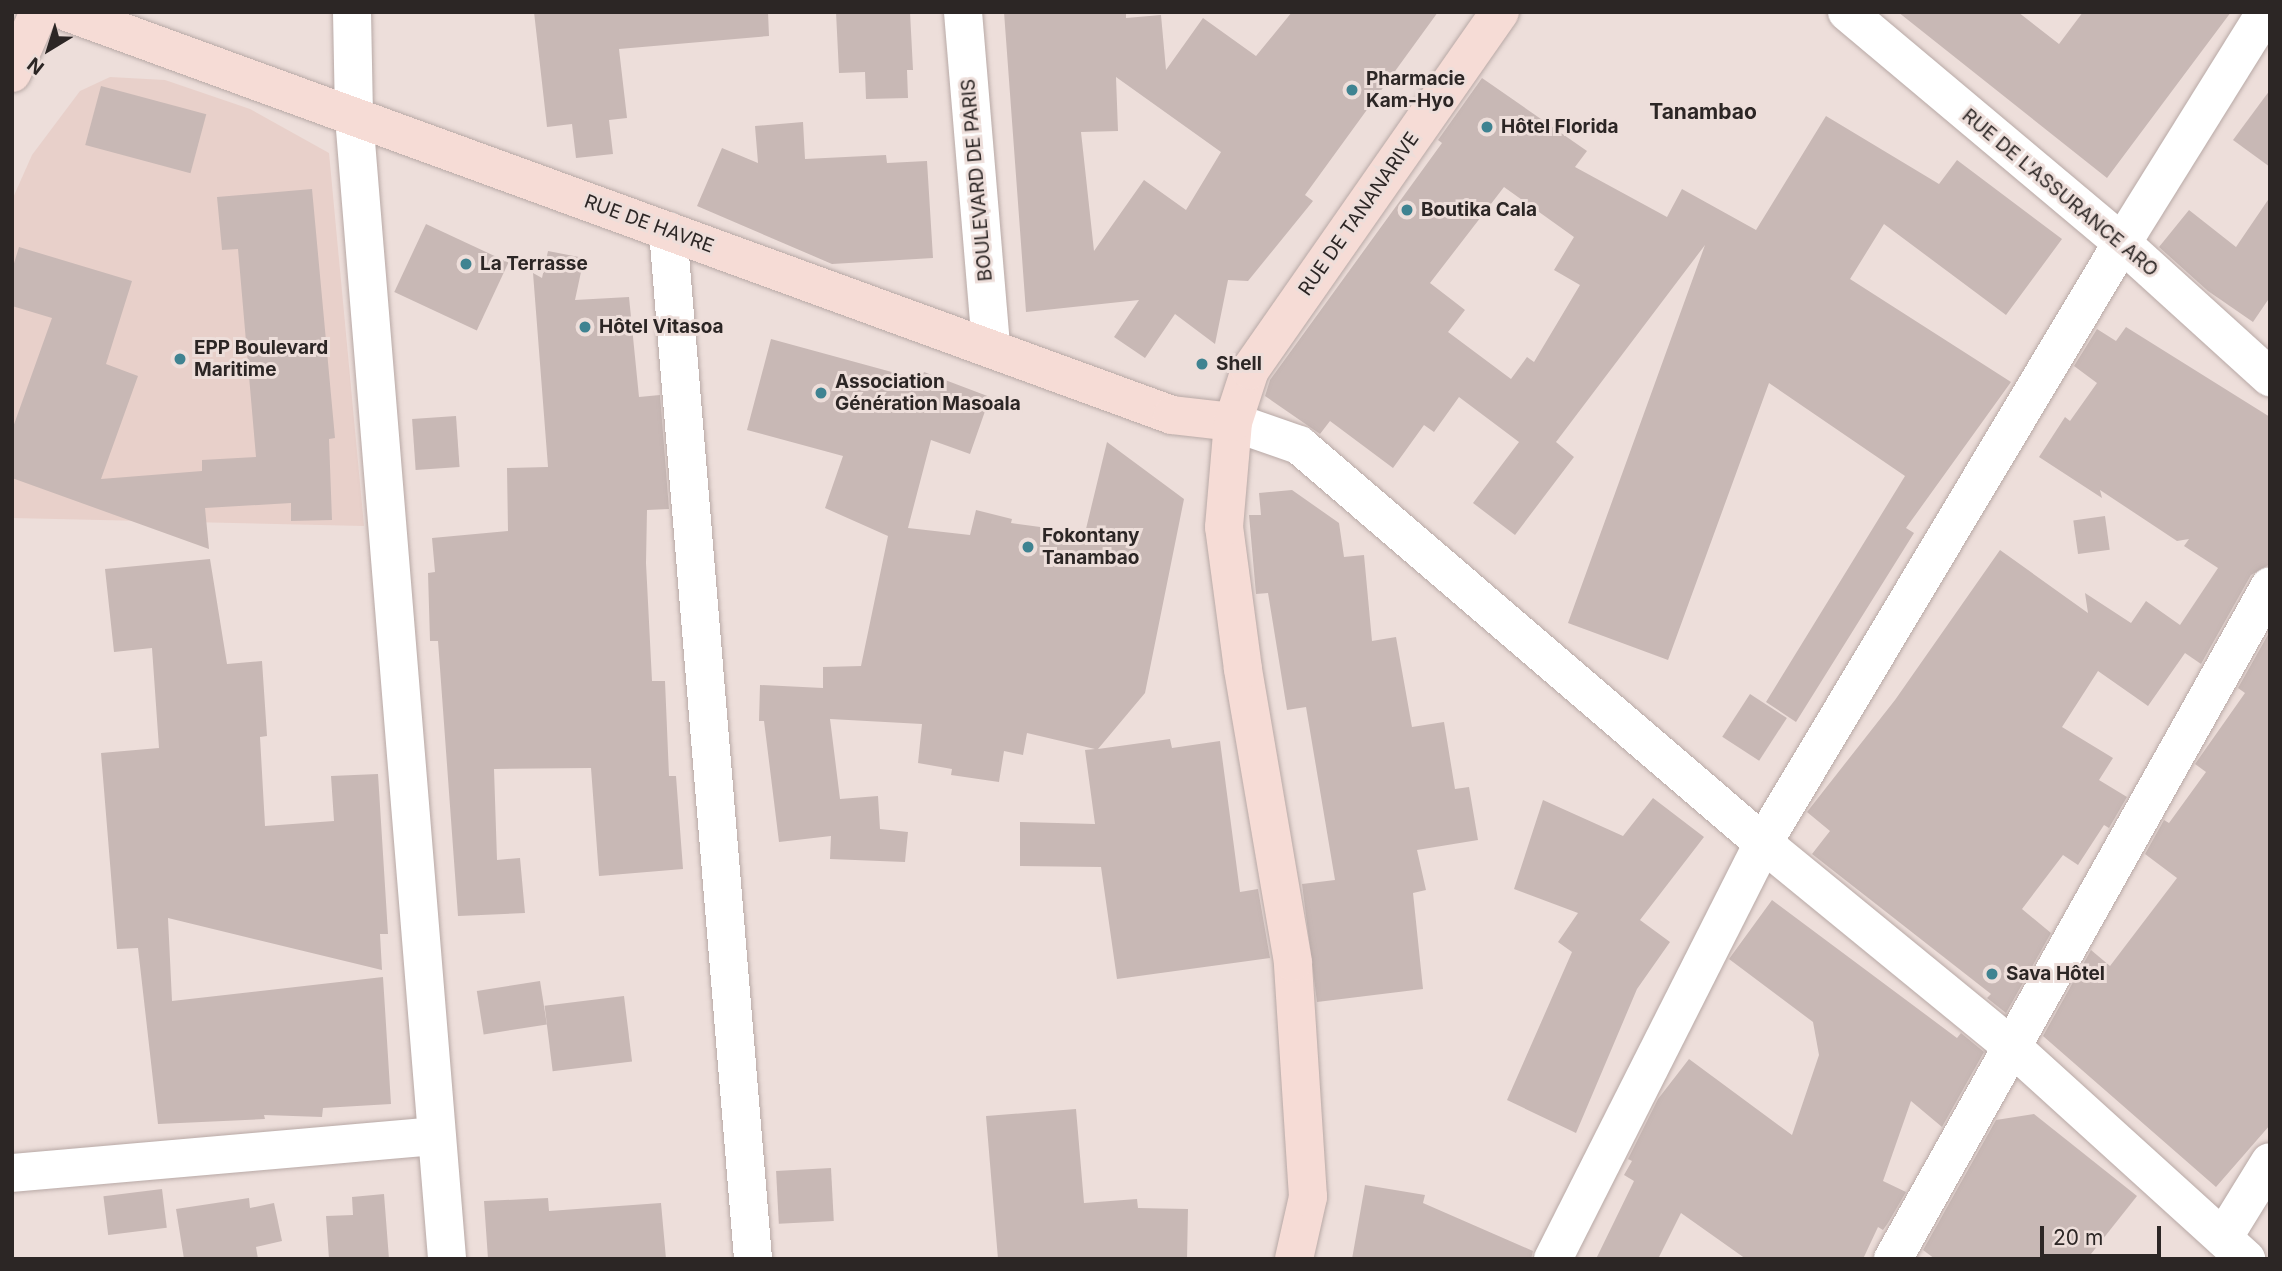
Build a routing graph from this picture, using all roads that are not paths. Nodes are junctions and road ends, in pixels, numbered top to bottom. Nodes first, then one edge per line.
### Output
1 (39, 12) edge
2 (67, 12) edge
3 (352, 12) edge
4 (963, 12) edge
5 (1500, 12) edge
6 (1847, 12) edge
7 (2266, 12) edge
8 (12, 73) edge
9 (354, 117) junction
10 (668, 231) junction
11 (2122, 243) junction
12 (991, 348) junction
13 (2270, 377) edge
14 (1233, 422) junction
15 (2270, 586) edge
16 (1763, 843) junction
17 (2010, 1045) junction
18 (435, 1136) junction
19 (2270, 1162) edge
20 (12, 1173) edge
21 (2235, 1248) edge
22 (447, 1259) edge
23 (753, 1259) edge
24 (1294, 1259) edge
25 (1553, 1259) edge
26 (1893, 1259) edge

1 - 8 street
2 - 9 street, RUE DE HAVRE
3 - 9 street
4 - 12 street, BOULEVARD DE PARIS
5 - 14 street, RUE DE TANANARIVE
6 - 11 street, RUE DE L'ASSURANCE ARO
7 - 11 street
9 - 10 street, RUE DE HAVRE
9 - 18 street
10 - 12 street, RUE DE HAVRE
10 - 23 street
11 - 13 street, RUE DE L'ASSURANCE ARO
11 - 16 street
12 - 14 street, RUE DE HAVRE
14 - 16 street
14 - 24 street, RUE DE TANANARIVE
15 - 17 street
16 - 17 street
16 - 25 street
17 - 21 street
17 - 26 street
18 - 20 street
18 - 22 street
19 - 21 street

